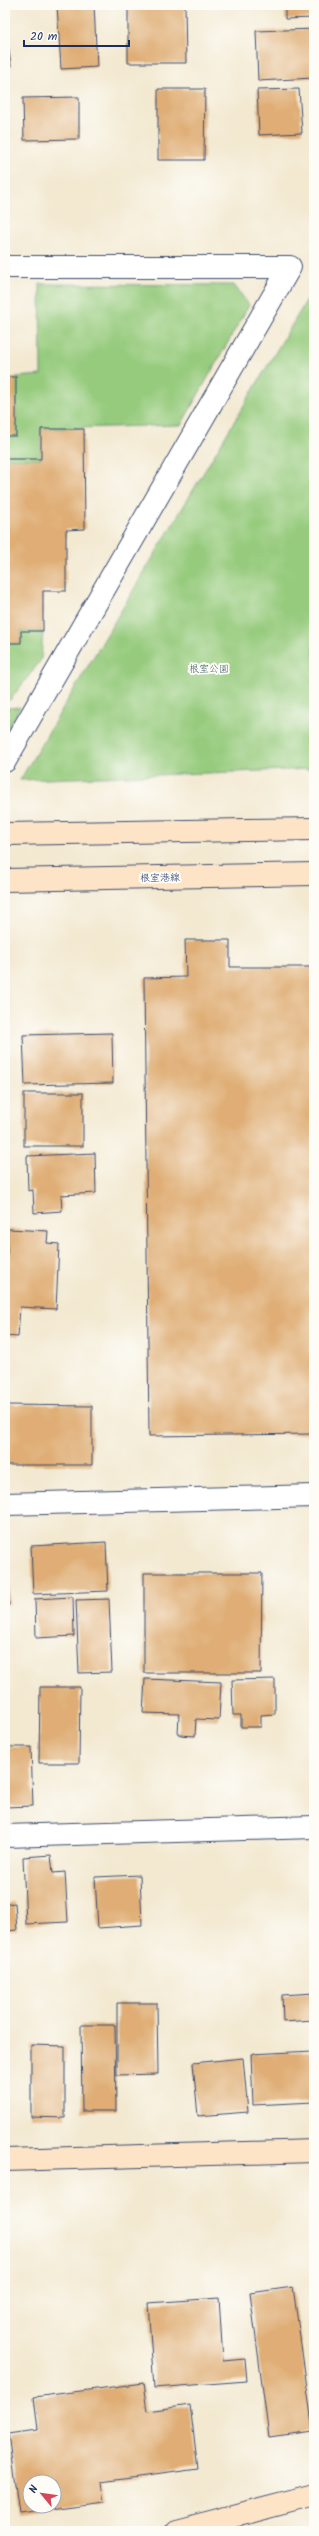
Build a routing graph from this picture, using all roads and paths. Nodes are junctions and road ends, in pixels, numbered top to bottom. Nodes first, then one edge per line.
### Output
1 (5, 267) edge
2 (5, 762) edge
3 (314, 829) edge
4 (5, 834) edge
5 (314, 874) edge
6 (5, 880) edge
7 (314, 1496) edge
8 (5, 1504) edge
9 (314, 1827) edge
10 (5, 1836) edge
11 (314, 2151) edge
12 (5, 2160) edge
13 (314, 2495) edge
14 (176, 2531) edge

1 - 2 street
3 - 4 main road
5 - 6 main road, 根室港線
7 - 8 street
9 - 10 street
11 - 12 main road
13 - 14 main road

